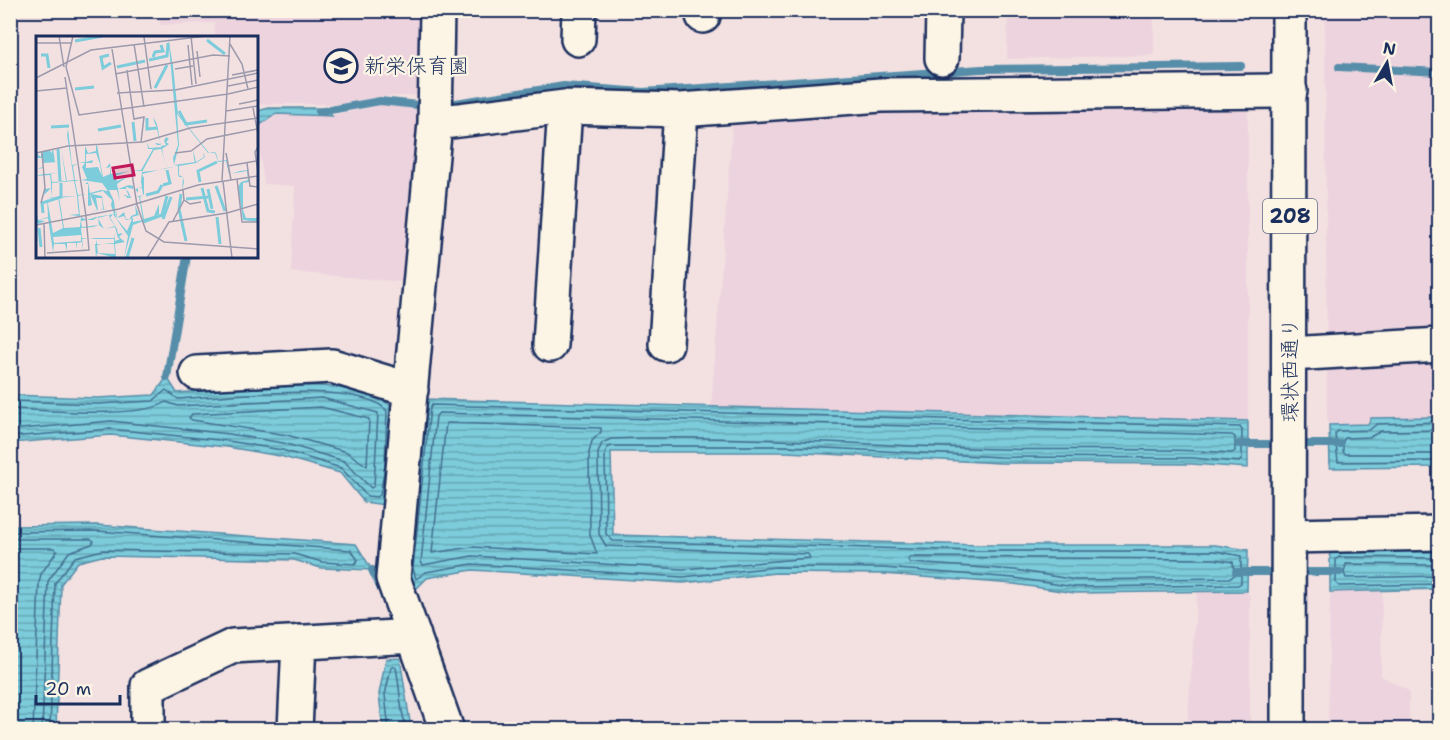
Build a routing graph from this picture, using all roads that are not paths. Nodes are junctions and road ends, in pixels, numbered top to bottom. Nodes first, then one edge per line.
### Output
1 (436, 10) edge
2 (943, 10) edge
3 (1289, 10) edge
4 (942, 58) dead end
5 (1290, 91) junction
6 (565, 107) junction
7 (435, 109) junction
8 (681, 110) junction
9 (666, 344) dead end
10 (550, 345) dead end
11 (1440, 345) edge
12 (1290, 354) junction
13 (197, 373) dead end
14 (410, 397) junction
15 (1440, 533) edge
16 (1289, 543) junction
17 (414, 636) junction
18 (299, 642) junction
19 (148, 729) edge
20 (295, 729) edge
21 (447, 729) edge
22 (1288, 729) edge

1 - 7 main road
2 - 4 main road
3 - 5 main road, 環状西通り / 208
5 - 8 main road
5 - 12 main road, 環状西通り / 208
6 - 7 main road
6 - 8 main road
6 - 10 main road
7 - 14 main road
8 - 9 main road
11 - 12 main road
12 - 16 main road, 環状西通り / 208
13 - 14 main road
14 - 17 main road
15 - 16 main road
16 - 22 main road, 環状西通り / 208
17 - 18 main road
17 - 21 main road
18 - 19 main road
18 - 20 main road

